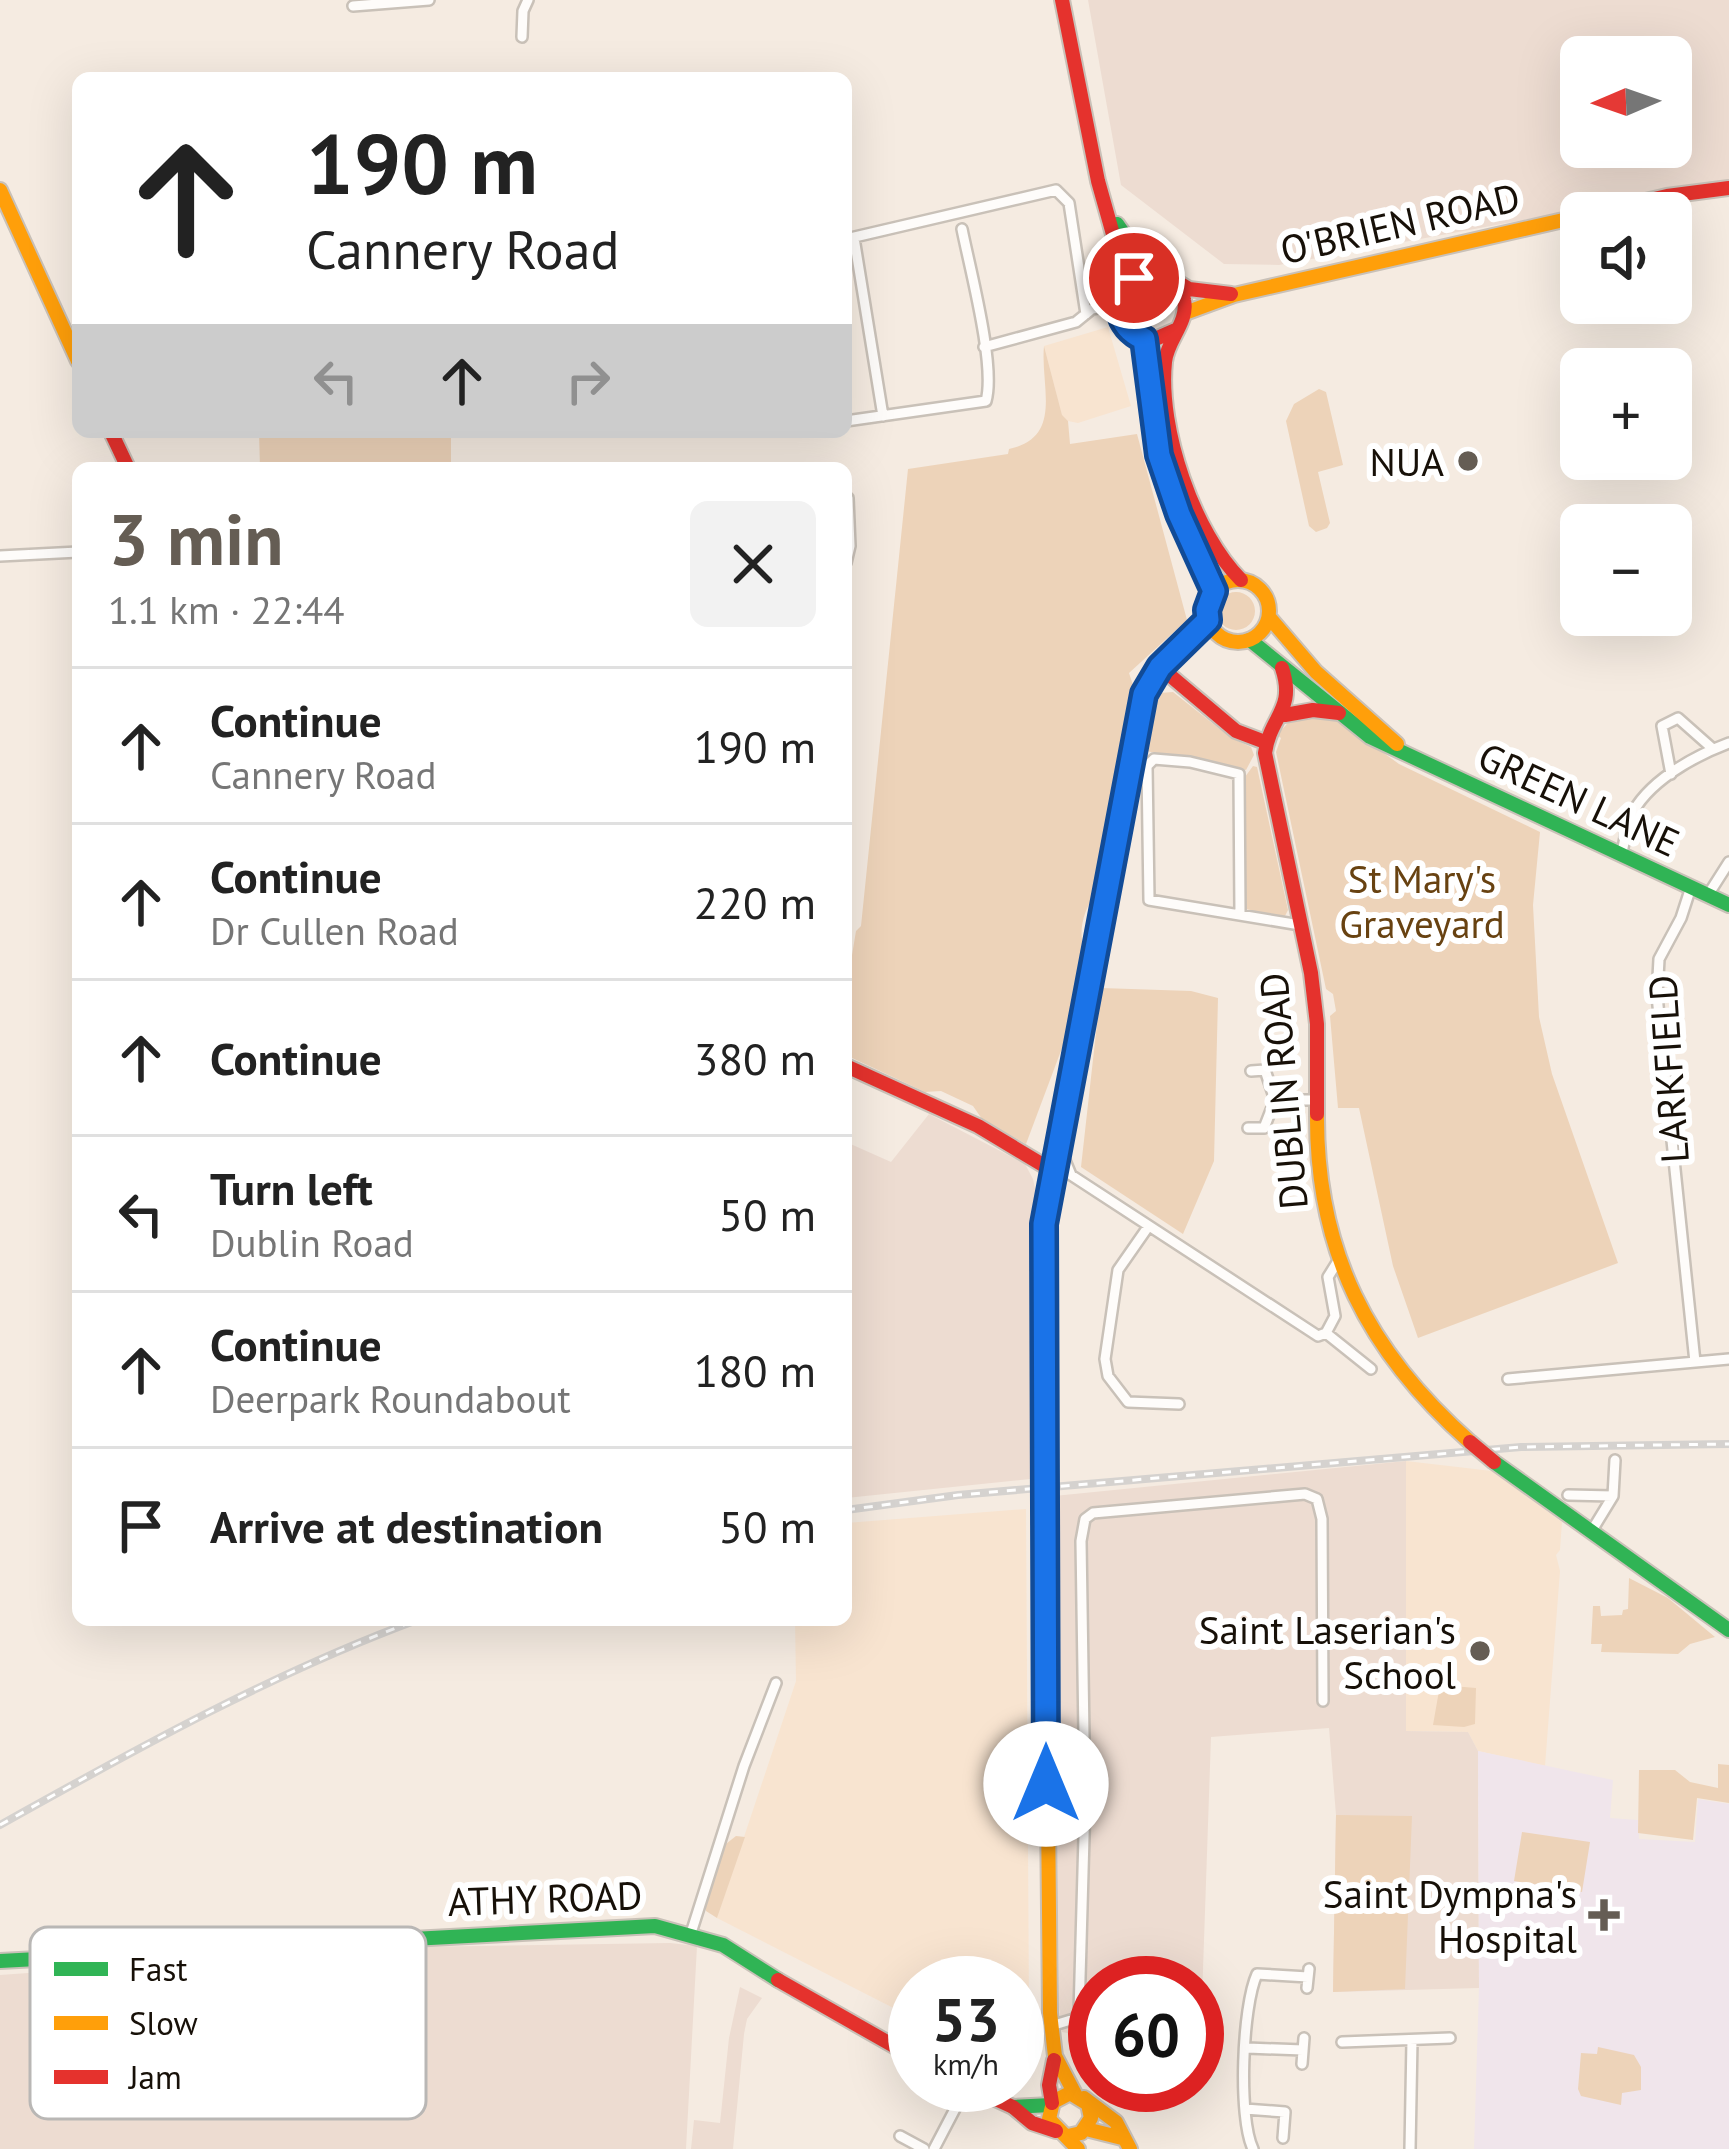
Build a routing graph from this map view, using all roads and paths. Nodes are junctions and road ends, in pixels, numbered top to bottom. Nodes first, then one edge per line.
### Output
1 (430, 0) edge
2 (528, 0) edge
3 (1062, 0) edge
4 (353, 6) dead end
5 (521, 37) dead end
6 (1729, 188) edge
7 (0, 190) edge
8 (1692, 193) edge
9 (1110, 215) junction
10 (1560, 221) edge
11 (962, 229) dead end
12 (852, 238) edge
13 (852, 249) edge
14 (1150, 273) junction
15 (1172, 279) junction
16 (1127, 284) junction
17 (1234, 295) junction
18 (1119, 304) junction
19 (1086, 314) junction
20 (1182, 321) junction
21 (1144, 339) junction
22 (984, 347) junction
23 (72, 348) edge
24 (883, 416) junction
25 (852, 420) edge
26 (72, 552) edge
27 (0, 556) edge
28 (1241, 580) junction
29 (1214, 591) junction
30 (1269, 617) junction
31 (1208, 620) junction
32 (1225, 639) junction
33 (1250, 640) junction
34 (1180, 651) junction
35 (1160, 667) junction
36 (1282, 668) junction
37 (1316, 672) junction
38 (1305, 686) junction
39 (1339, 713) junction
40 (1287, 714) junction
41 (1264, 742) junction
42 (1729, 743) edge
43 (1712, 749) junction
44 (1402, 750) junction
45 (1671, 774) junction
46 (1621, 855) junction
47 (1729, 862) edge
48 (1691, 887) junction
49 (1708, 895) junction
50 (1729, 905) edge
51 (1240, 914) junction
52 (1300, 926) junction
53 (852, 1069) edge
54 (1250, 1071) dead end
55 (1275, 1100) junction
56 (1317, 1100) junction
57 (1248, 1128) dead end
58 (1060, 1148) junction
59 (1071, 1175) junction
60 (1052, 1176) junction
61 (1148, 1227) junction
62 (1338, 1261) junction
63 (1326, 1333) junction
64 (1729, 1360) edge
65 (1695, 1362) junction
66 (1371, 1369) dead end
67 (1508, 1379) dead end
68 (1179, 1404) dead end
69 (1615, 1460) dead end
70 (1568, 1495) dead end
71 (1613, 1496) junction
72 (1591, 1532) junction
73 (1729, 1630) edge
74 (776, 1683) dead end
75 (1323, 1701) dead end
76 (692, 1930) junction
77 (426, 1936) edge
78 (30, 1959) edge
79 (0, 1961) edge
80 (1252, 1962) dead end
81 (1257, 1974) junction
82 (1308, 1978) dead end
83 (1051, 2026) junction
84 (1450, 2038) dead end
85 (1412, 2040) junction
86 (1342, 2042) dead end
87 (888, 2043) edge
88 (1247, 2048) junction
89 (1054, 2060) junction
90 (1302, 2063) dead end
91 (1068, 2085) edge
92 (1068, 2095) edge
93 (1052, 2104) junction
94 (1044, 2105) edge
95 (1245, 2109) junction
96 (952, 2112) edge
97 (1018, 2112) edge
98 (1090, 2112) edge
99 (1102, 2112) edge
100 (1086, 2129) junction
101 (900, 2136) dead end
102 (1283, 2138) dead end
103 (1072, 2141) edge
104 (1126, 2143) edge
105 (924, 2149) edge
106 (934, 2149) edge
107 (1253, 2149) edge
108 (1410, 2149) edge

1 - 4 street
2 - 5 street
3 - 9 main road
6 - 8 main road
7 - 23 main road
9 - 14 main road
9 - 16 main road
10 - 17 main road, O'BRIEN ROAD
11 - 22 street
12 - 19 street
13 - 24 street
14 - 15 main road
14 - 16 main road
15 - 17 main road, O'BRIEN ROAD
15 - 20 main road
16 - 18 main road
17 - 20 main road, O'BRIEN ROAD
18 - 19 street
18 - 21 main road
19 - 22 street
20 - 21 main road
20 - 28 main road
21 - 29 main road
22 - 24 street
24 - 25 street
26 - 27 street
28 - 29 main road
28 - 30 main road
29 - 31 main road
30 - 33 main road
30 - 37 main road
31 - 32 main road
31 - 34 main road
32 - 33 main road
32 - 34 main road
33 - 36 main road
34 - 35 main road
35 - 41 main road
35 - 58 main road
36 - 38 main road
36 - 40 main road
37 - 38 main road
37 - 44 main road
38 - 39 main road
38 - 40 main road
39 - 40 main road
39 - 44 main road
40 - 41 main road
41 - 52 main road, DUBLIN ROAD
42 - 43 street
43 - 45 street
43 - 45 street
44 - 46 main road, GREEN LANE
45 - 46 street
46 - 48 main road, GREEN LANE
47 - 49 street
48 - 49 main road, GREEN LANE
48 - 65 street, LARKFIELD
49 - 50 main road, GREEN LANE
51 - 51 street
51 - 52 street
52 - 56 main road, DUBLIN ROAD
53 - 60 main road
54 - 55 street
55 - 56 street
55 - 57 street
56 - 62 main road, DUBLIN ROAD
58 - 59 street
58 - 60 main road
59 - 60 street
59 - 61 street
60 - 83 main road, bridge
61 - 63 street
61 - 68 street
62 - 63 street
62 - 72 main road, DUBLIN ROAD, bridge
63 - 66 street
64 - 65 street
65 - 67 street
69 - 71 street
70 - 71 street
71 - 72 street
72 - 73 main road, DUBLIN ROAD
74 - 76 street
75 - 83 street
76 - 77 main road, ATHY ROAD
76 - 87 main road, ATHY ROAD
78 - 79 main road, ATHY ROAD
80 - 81 street
81 - 82 street
81 - 88 street
83 - 89 main road
84 - 85 street
85 - 86 street
85 - 108 street
88 - 90 street
88 - 95 street
89 - 91 main road
89 - 93 main road
92 - 93 main road
93 - 94 main road
93 - 103 main road
95 - 102 street
95 - 107 street
96 - 106 street
97 - 103 main road
98 - 100 main road
99 - 104 main road
100 - 103 main road
100 - 104 main road
101 - 105 street

